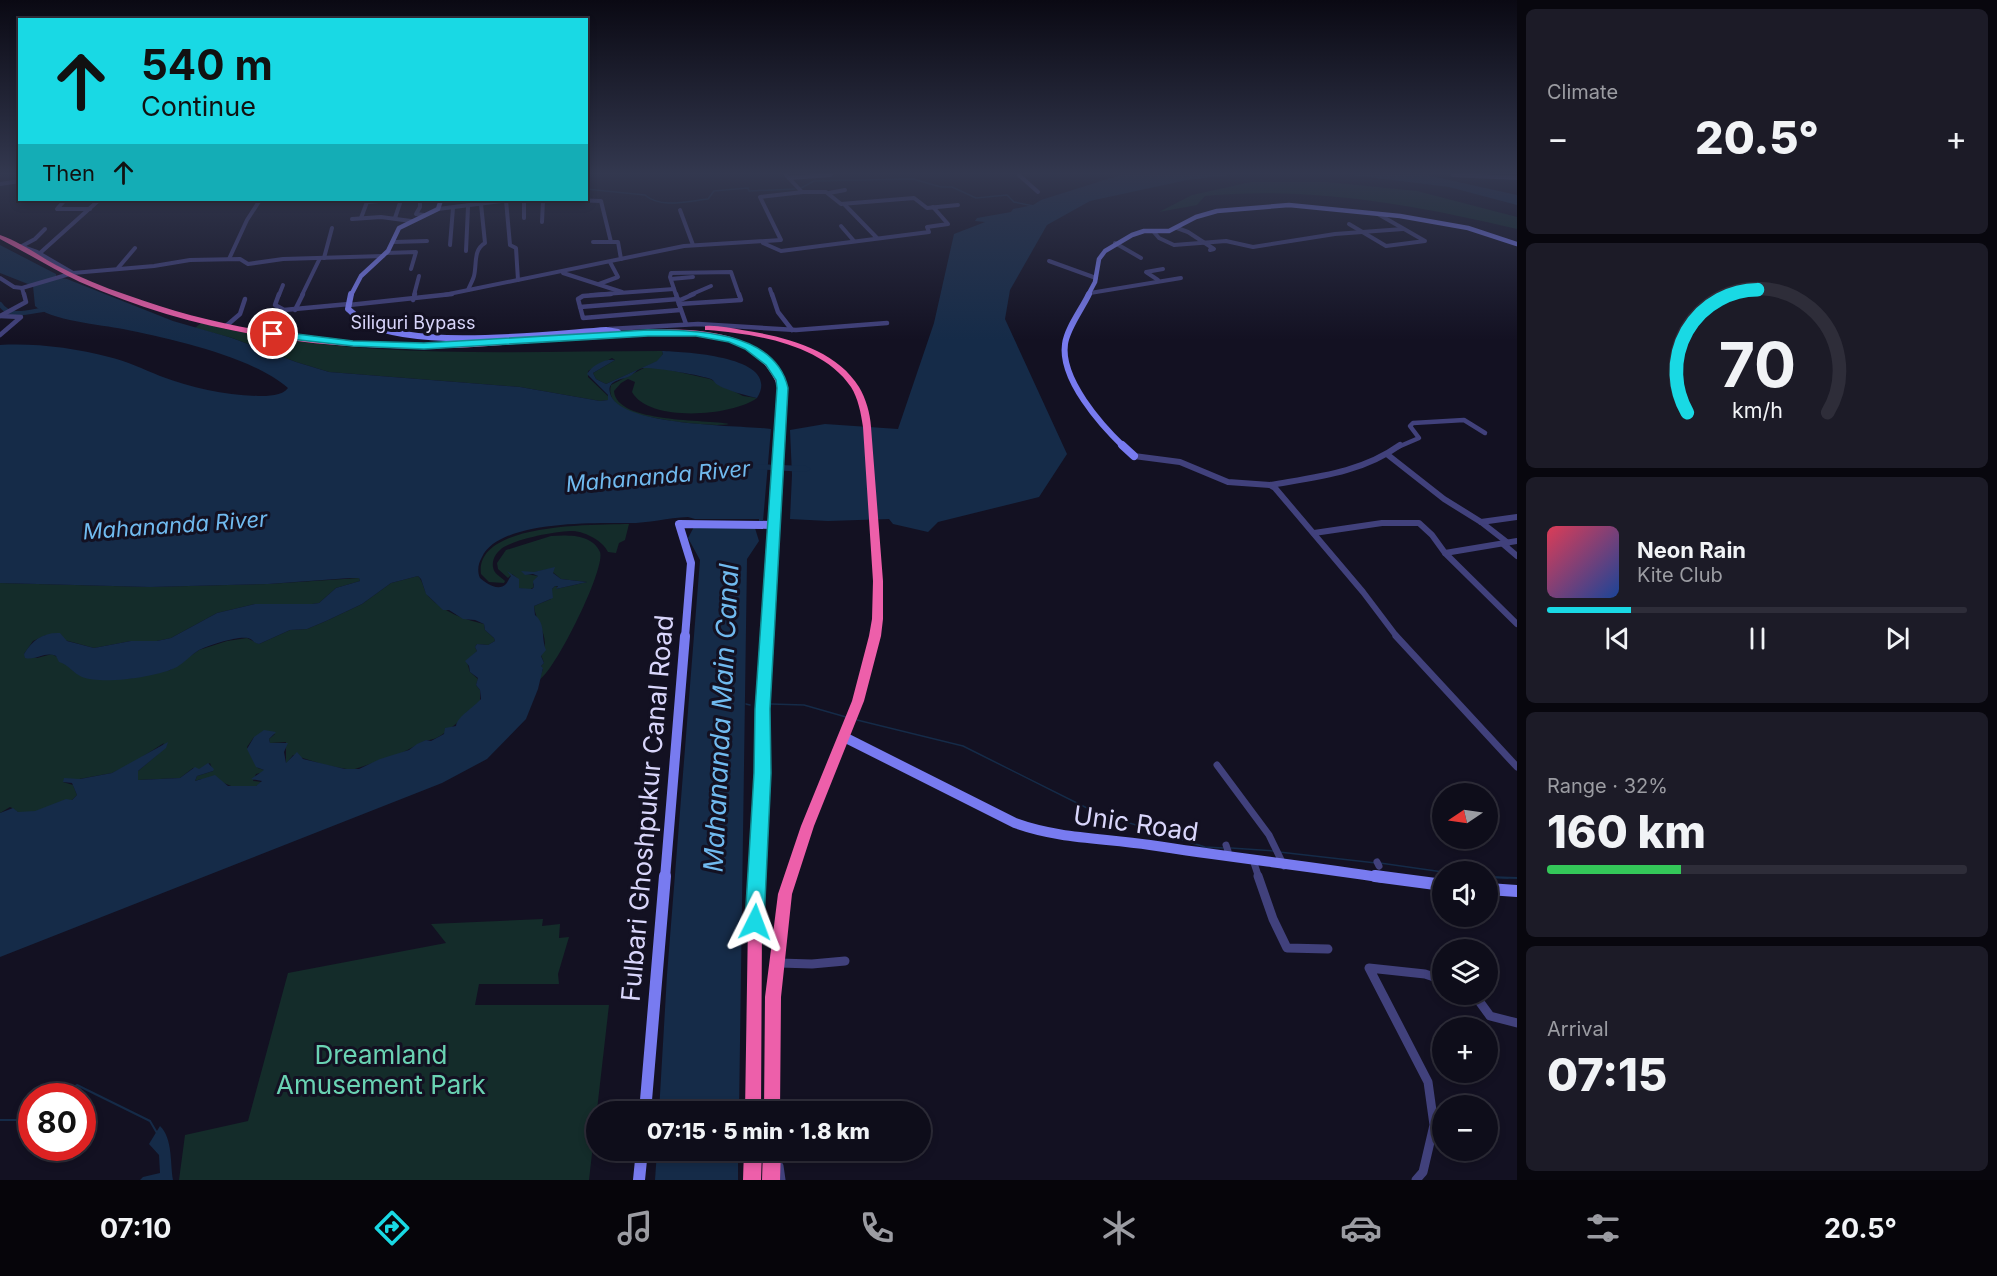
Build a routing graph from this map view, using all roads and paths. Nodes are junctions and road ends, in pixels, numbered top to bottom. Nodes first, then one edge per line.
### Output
1 (44, 230) edge
2 (66, 230) edge
3 (242, 230) edge
4 (331, 230) edge
5 (398, 230) edge
6 (451, 230) edge
7 (467, 230) edge
8 (484, 230) edge
9 (509, 230) edge
10 (608, 230) edge
11 (687, 230) edge
12 (777, 230) edge
13 (845, 230) edge
14 (870, 230) edge
15 (928, 230) edge
16 (1169, 230) edge
17 (1181, 230) edge
18 (1381, 230) edge
19 (1405, 230) edge
20 (1472, 230) edge
21 (1153, 231) junction
22 (1361, 231) junction
23 (0, 237) edge
24 (877, 237) junction
25 (427, 241) dead end
26 (854, 241) junction
27 (394, 242) junction
28 (593, 242) dead end
29 (611, 242) junction
30 (763, 243) junction
31 (1115, 243) junction
32 (1206, 243) junction
33 (1517, 244) edge
34 (19, 245) junction
35 (450, 245) dead end
36 (693, 245) junction
37 (135, 248) dead end
38 (1209, 250) dead end
39 (466, 251) dead end
40 (40, 253) junction
41 (385, 255) junction
42 (322, 258) junction
43 (1141, 258) dead end
44 (229, 259) junction
45 (621, 259) junction
46 (1049, 261) dead end
47 (610, 262) junction
48 (118, 268) junction
49 (1163, 268) dead end
50 (411, 269) dead end
51 (71, 273) junction
52 (563, 273) junction
53 (419, 276) dead end
54 (693, 277) dead end
55 (1096, 278) junction
56 (1181, 278) dead end
57 (670, 279) junction
58 (0, 280) edge
59 (518, 280) junction
60 (1159, 280) junction
61 (283, 285) dead end
62 (598, 285) junction
63 (711, 286) dead end
64 (24, 288) junction
65 (674, 289) junction
66 (468, 290) junction
67 (770, 290) dead end
68 (626, 293) junction
69 (1090, 293) junction
70 (245, 299) dead end
71 (413, 300) junction
72 (678, 302) junction
73 (349, 305) junction
74 (580, 307) junction
75 (295, 310) junction
76 (680, 310) junction
77 (0, 316) edge
78 (887, 323) dead end
79 (686, 324) junction
80 (226, 326) junction
81 (606, 330) junction
82 (792, 330) junction
83 (618, 332) junction
84 (2, 335) edge
85 (396, 346) junction
86 (1485, 433) dead end
87 (1388, 455) junction
88 (1134, 456) joint
89 (1270, 485) junction
90 (1517, 517) edge
91 (1481, 522) junction
92 (770, 524) junction
93 (1314, 533) junction
94 (1517, 541) edge
95 (1505, 543) junction
96 (1445, 553) junction
97 (1517, 556) edge
98 (1517, 624) edge
99 (845, 733) junction
100 (1217, 765) dead end
101 (1517, 767) edge
102 (1254, 863) junction
103 (1284, 866) junction
104 (1432, 884) edge
105 (1498, 890) edge
106 (1517, 891) edge
107 (1328, 949) dead end
108 (845, 961) dead end
109 (775, 963) junction
110 (1432, 976) edge
111 (1481, 1005) edge
112 (1517, 1023) edge
113 (646, 1101) edge
114 (753, 1101) edge
115 (772, 1101) edge
116 (641, 1161) edge
117 (753, 1161) edge
118 (772, 1161) edge
119 (778, 1161) edge
120 (639, 1180) edge
121 (752, 1180) edge
122 (771, 1180) edge
123 (781, 1180) edge
124 (1416, 1180) edge

1 - 34 street
2 - 40 street
3 - 44 street
4 - 42 street
5 - 27 main road
6 - 35 street
7 - 39 street
8 - 66 street
9 - 59 street
10 - 29 street
11 - 36 street
12 - 30 street
13 - 26 street
14 - 24 street
15 - 24 street
16 - 21 main road
17 - 32 street
18 - 22 street
19 - 22 street
20 - 33 main road
21 - 31 main road
21 - 32 street
22 - 32 street
23 - 34 highway, Siliguri Bypass
24 - 26 street
25 - 27 street
26 - 30 street
27 - 41 main road
28 - 29 street
29 - 45 street
30 - 36 street
31 - 43 street
31 - 55 main road
32 - 38 street
34 - 40 street
34 - 51 highway, Siliguri Bypass
36 - 45 street
37 - 48 street
40 - 51 street
41 - 42 street
41 - 50 street
41 - 73 main road
42 - 44 street
42 - 75 street
44 - 48 street
45 - 47 street
46 - 55 street
47 - 52 street
47 - 62 street
48 - 51 street
49 - 60 street
51 - 64 street
51 - 80 highway, Siliguri Bypass
52 - 59 street
52 - 62 street
53 - 71 street
54 - 57 street
55 - 69 main road
56 - 60 street
57 - 65 street
57 - 72 street
58 - 64 street
59 - 66 street
60 - 69 street
61 - 75 street
62 - 68 street
63 - 72 street
64 - 77 street
65 - 68 street
65 - 72 street
66 - 71 street
67 - 82 street
68 - 74 street
69 - 88 main road
70 - 80 street
71 - 73 street
72 - 74 street
72 - 76 street
73 - 75 street
73 - 81 main road
74 - 76 street
76 - 79 street
77 - 84 street
78 - 82 street
79 - 81 street
79 - 82 street
80 - 85 highway, Siliguri Bypass
81 - 83 main road
83 - 85 highway
83 - 99 highway
85 - 92 highway, Siliguri Bypass
86 - 87 street
87 - 89 street
87 - 91 street
88 - 89 street
89 - 93 street
90 - 91 street
91 - 95 street
92 - 113 main road, Fulbari Ghoshpukur Canal Road
92 - 114 highway
93 - 96 street
93 - 101 street
94 - 95 street
95 - 96 street
95 - 97 street
96 - 98 street
99 - 102 main road, Unic Road
99 - 109 highway
100 - 103 street
102 - 103 main road, Unic Road
102 - 107 street
103 - 104 main road, Unic Road
105 - 106 main road
108 - 109 street
109 - 115 highway
110 - 124 street
111 - 112 street
116 - 120 main road
117 - 121 highway
118 - 122 highway
119 - 123 street

